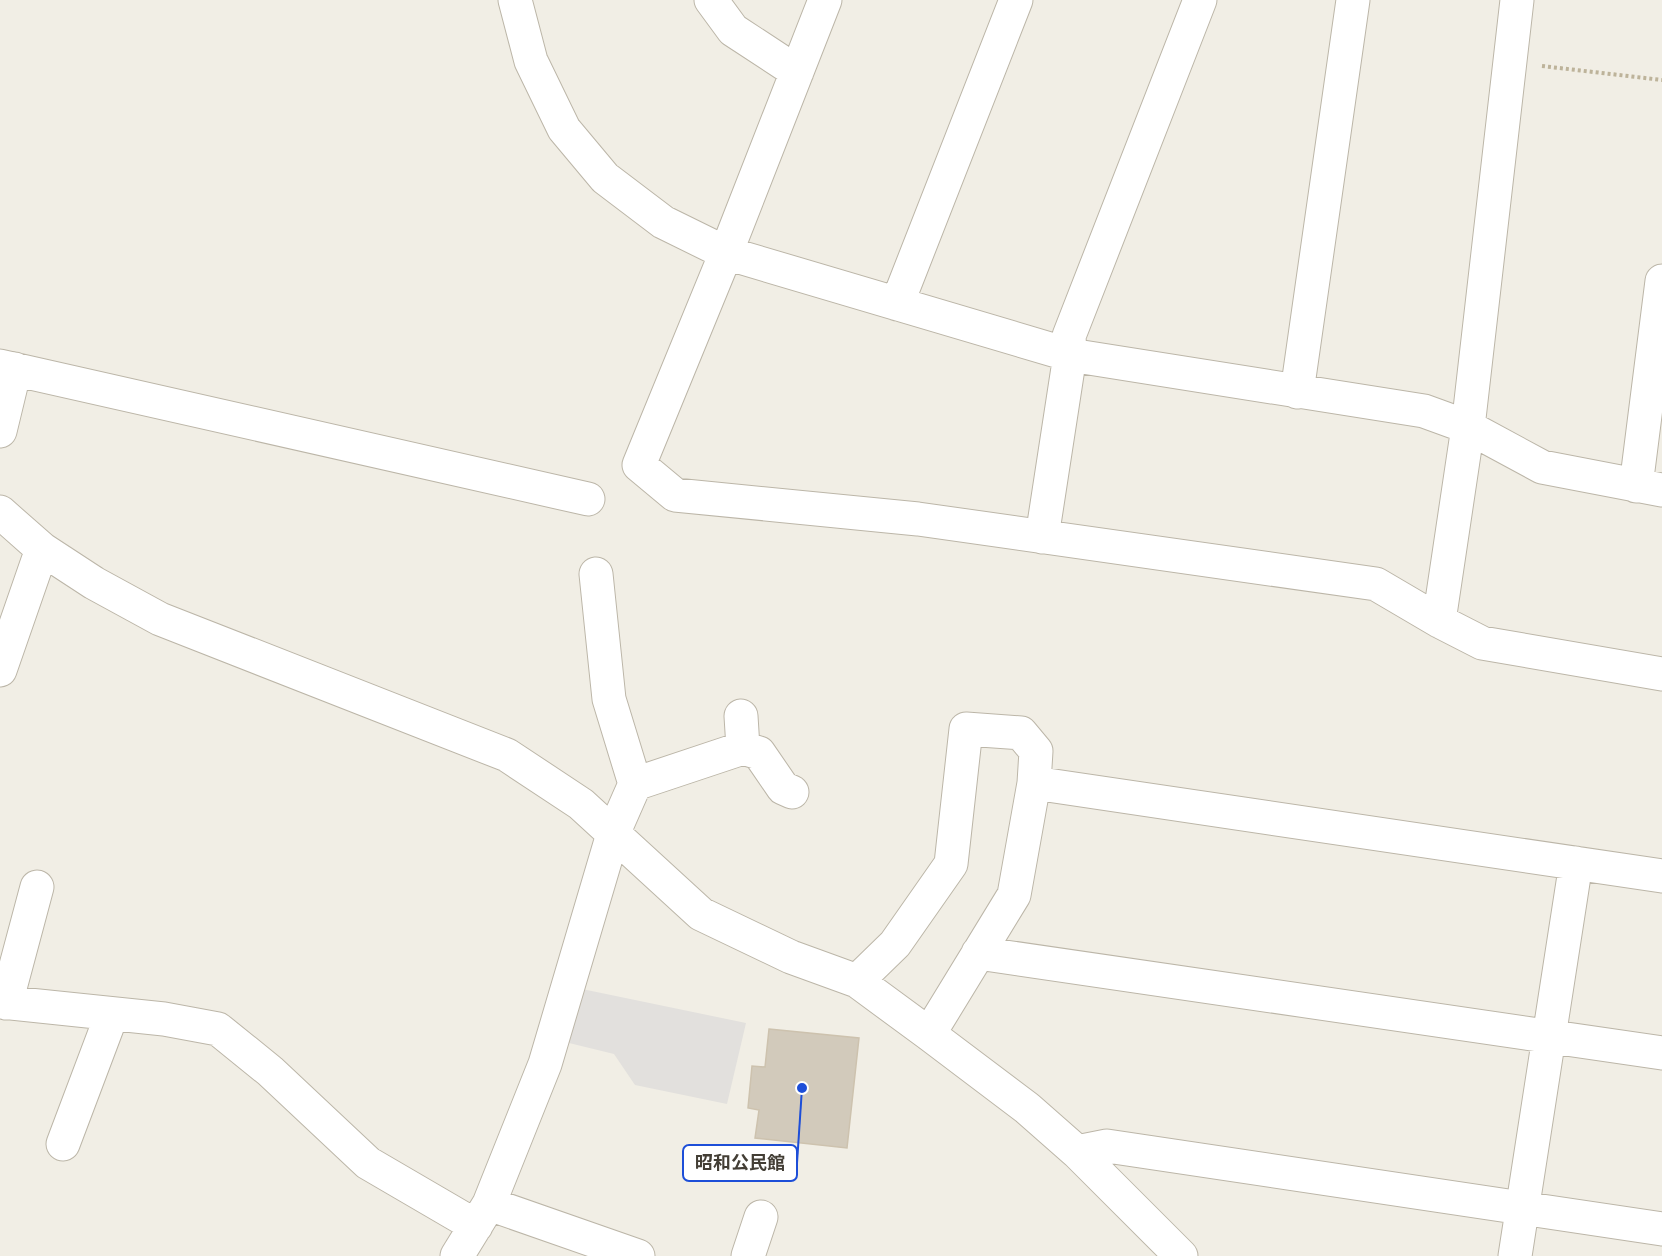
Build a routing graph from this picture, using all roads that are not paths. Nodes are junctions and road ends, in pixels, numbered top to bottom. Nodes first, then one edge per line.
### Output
1 (514, 0) edge
2 (711, 0) edge
3 (825, 0) edge
4 (1016, 0) edge
5 (1200, 0) edge
6 (1353, 0) edge
7 (1517, 0) edge
8 (797, 72) junction
9 (726, 253) junction
10 (1662, 281) edge
11 (897, 304) junction
12 (1070, 355) junction
13 (8, 368) edge
14 (1298, 392) junction
15 (1468, 427) junction
16 (0, 431) edge
17 (1649, 488) edge
18 (588, 499) dead end
19 (0, 512) edge
20 (1042, 537) junction
21 (42, 549) junction
22 (596, 574) dead end
23 (1439, 621) junction
24 (0, 670) edge
25 (1662, 674) edge
26 (741, 716) dead end
27 (743, 748) junction
28 (1034, 783) junction
29 (635, 784) junction
30 (792, 792) dead end
31 (613, 834) junction
32 (1576, 863) junction
33 (1662, 876) edge
34 (37, 887) dead end
35 (978, 953) junction
36 (857, 981) junction
37 (3, 1003) edge
38 (112, 1014) junction
39 (929, 1034) junction
40 (1549, 1036) junction
41 (1662, 1053) edge
42 (63, 1144) dead end
43 (1077, 1152) junction
44 (1522, 1208) junction
45 (483, 1215) junction
46 (761, 1217) dead end
47 (1662, 1229) edge
48 (457, 1256) edge
49 (638, 1256) edge
50 (748, 1256) edge
51 (1181, 1256) edge
52 (1515, 1256) edge

1 - 9 street
2 - 8 street
3 - 8 street
4 - 11 street
5 - 12 street
6 - 14 street
7 - 15 street
8 - 9 street
9 - 11 street
9 - 20 street
10 - 17 street
11 - 12 street
12 - 14 street
12 - 20 street
13 - 16 street
13 - 18 street
14 - 15 street
15 - 17 street
15 - 23 street
19 - 21 street
20 - 23 street
21 - 24 street
21 - 31 street
22 - 29 street
23 - 25 street
26 - 27 street
27 - 29 street
27 - 30 street
28 - 32 street
28 - 35 street
28 - 36 street
29 - 31 street
31 - 36 street
31 - 45 street
32 - 33 street
32 - 40 street
34 - 37 street
35 - 39 street
35 - 40 street
36 - 39 street
37 - 38 street
38 - 42 street
38 - 45 street
39 - 43 street
40 - 41 street
40 - 44 street
43 - 44 street
43 - 51 street
44 - 47 street
44 - 52 street
45 - 48 street
45 - 49 street
46 - 50 street

